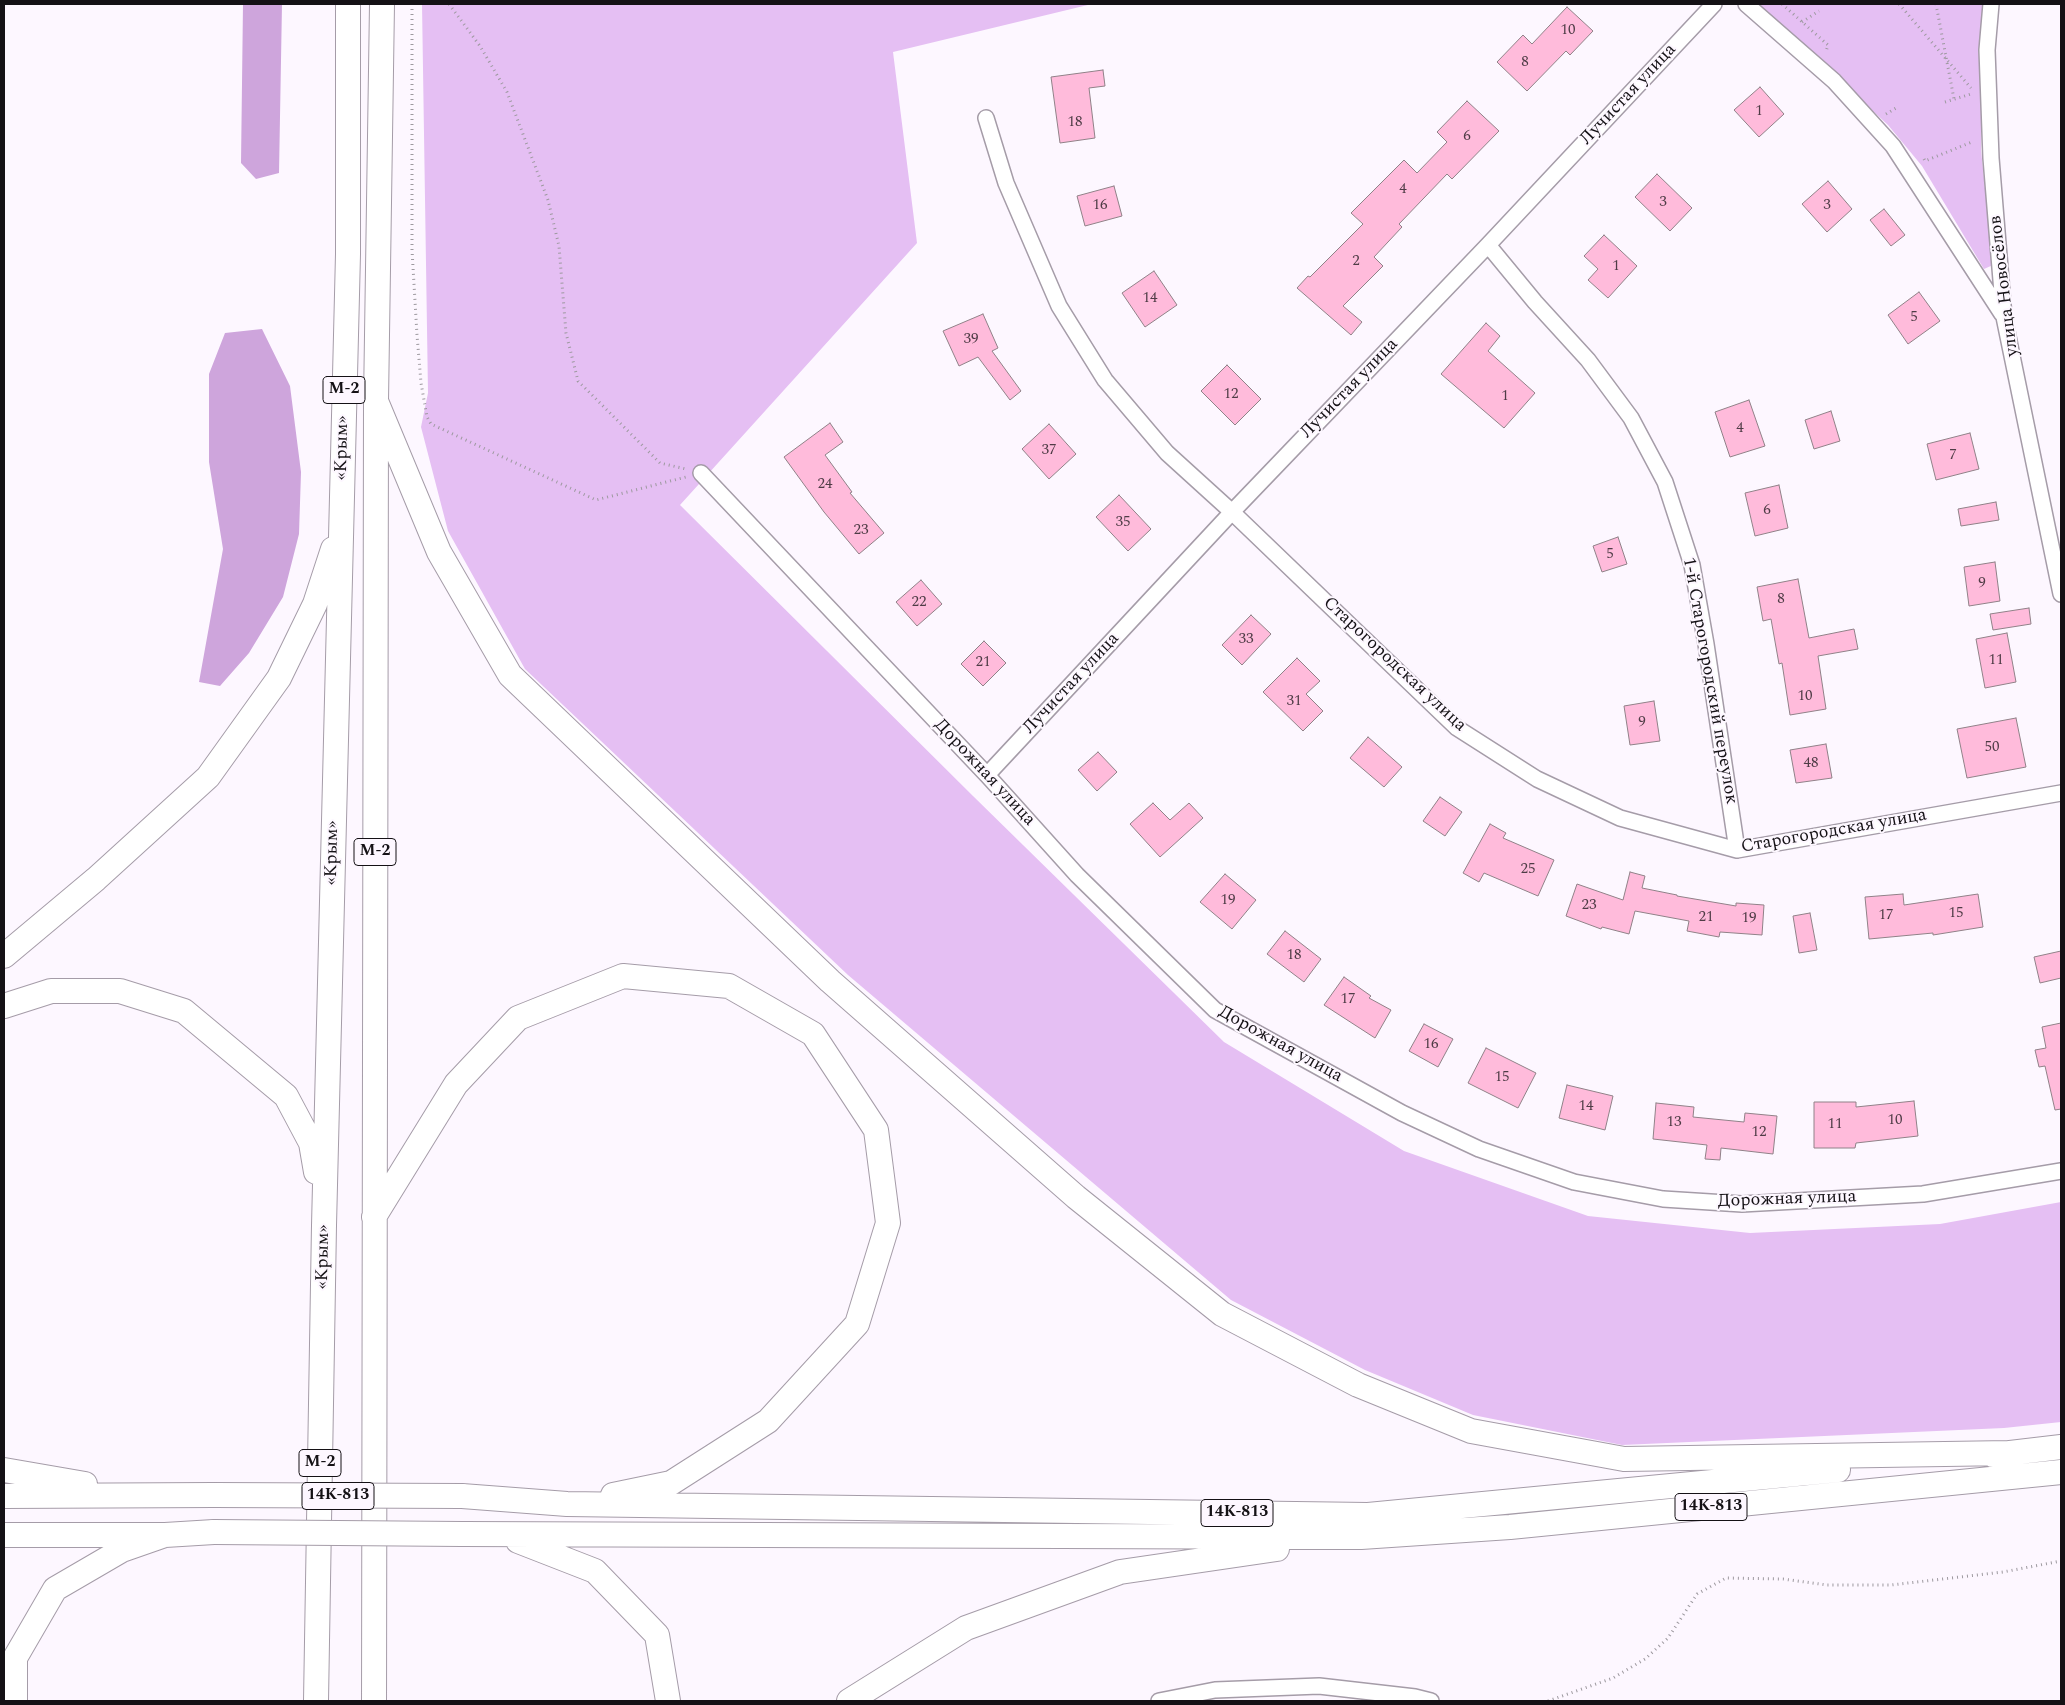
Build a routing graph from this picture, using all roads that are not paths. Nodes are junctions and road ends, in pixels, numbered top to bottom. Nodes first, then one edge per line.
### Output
1 (348, 4) edge
2 (382, 4) edge
3 (1714, 4) edge
4 (1746, 4) edge
5 (1991, 4) edge
6 (986, 118) dead end
7 (1488, 245) junction
8 (2004, 317) junction
9 (376, 401) junction
10 (701, 473) road end
11 (1232, 512) junction
12 (341, 526) junction
13 (2061, 594) edge
14 (987, 775) junction
15 (2061, 793) edge
16 (1737, 850) junction
17 (4, 956) edge
18 (4, 1006) edge
19 (2061, 1171) edge
20 (374, 1217) junction
21 (324, 1224) junction
22 (2061, 1447) edge
23 (2009, 1453) junction
24 (4, 1470) edge
25 (2061, 1472) edge
26 (141, 1494) junction
27 (4, 1496) edge
28 (567, 1504) junction
29 (4, 1535) edge
30 (165, 1535) junction
31 (505, 1535) junction
32 (1361, 1537) junction
33 (317, 1650) junction
34 (376, 1697) edge
35 (15, 1701) edge
36 (305, 1701) edge
37 (316, 1701) edge
38 (668, 1701) edge
39 (849, 1701) edge
40 (1159, 1701) edge
41 (1431, 1701) edge

1 - 12 main road, «Крым» / М-2
2 - 9 main road, «Крым» / М-2
3 - 7 street, Лучистая улица
4 - 8 street
5 - 8 street, улица Новосёлов
6 - 11 street, Старогородская улица
7 - 11 street, Лучистая улица
7 - 16 street, 1-й Старогородский переулок
8 - 13 street, улица Новосёлов
9 - 20 main road, «Крым» / М-2
9 - 23 main road
10 - 14 street, Дорожная улица
11 - 14 street, Лучистая улица
11 - 16 street, Старогородская улица
12 - 17 main road
12 - 21 main road, «Крым» / М-2
14 - 19 street, Дорожная улица
15 - 16 street, Старогородская улица
18 - 21 main road
20 - 28 main road
20 - 34 main road, «Крым» / М-2
21 - 33 main road, «Крым» / М-2
22 - 23 main road, 14К-813
23 - 28 main road, 14К-813
24 - 26 main road
25 - 32 main road, 14К-813
26 - 27 main road, 14К-813
26 - 28 main road, 14К-813, bridge
29 - 30 main road, 14К-813
30 - 31 main road, 14К-813, bridge
30 - 35 main road
31 - 32 main road, 14К-813
31 - 38 main road
32 - 39 main road
33 - 36 main road
33 - 37 main road, «Крым» / М-2
40 - 41 street

